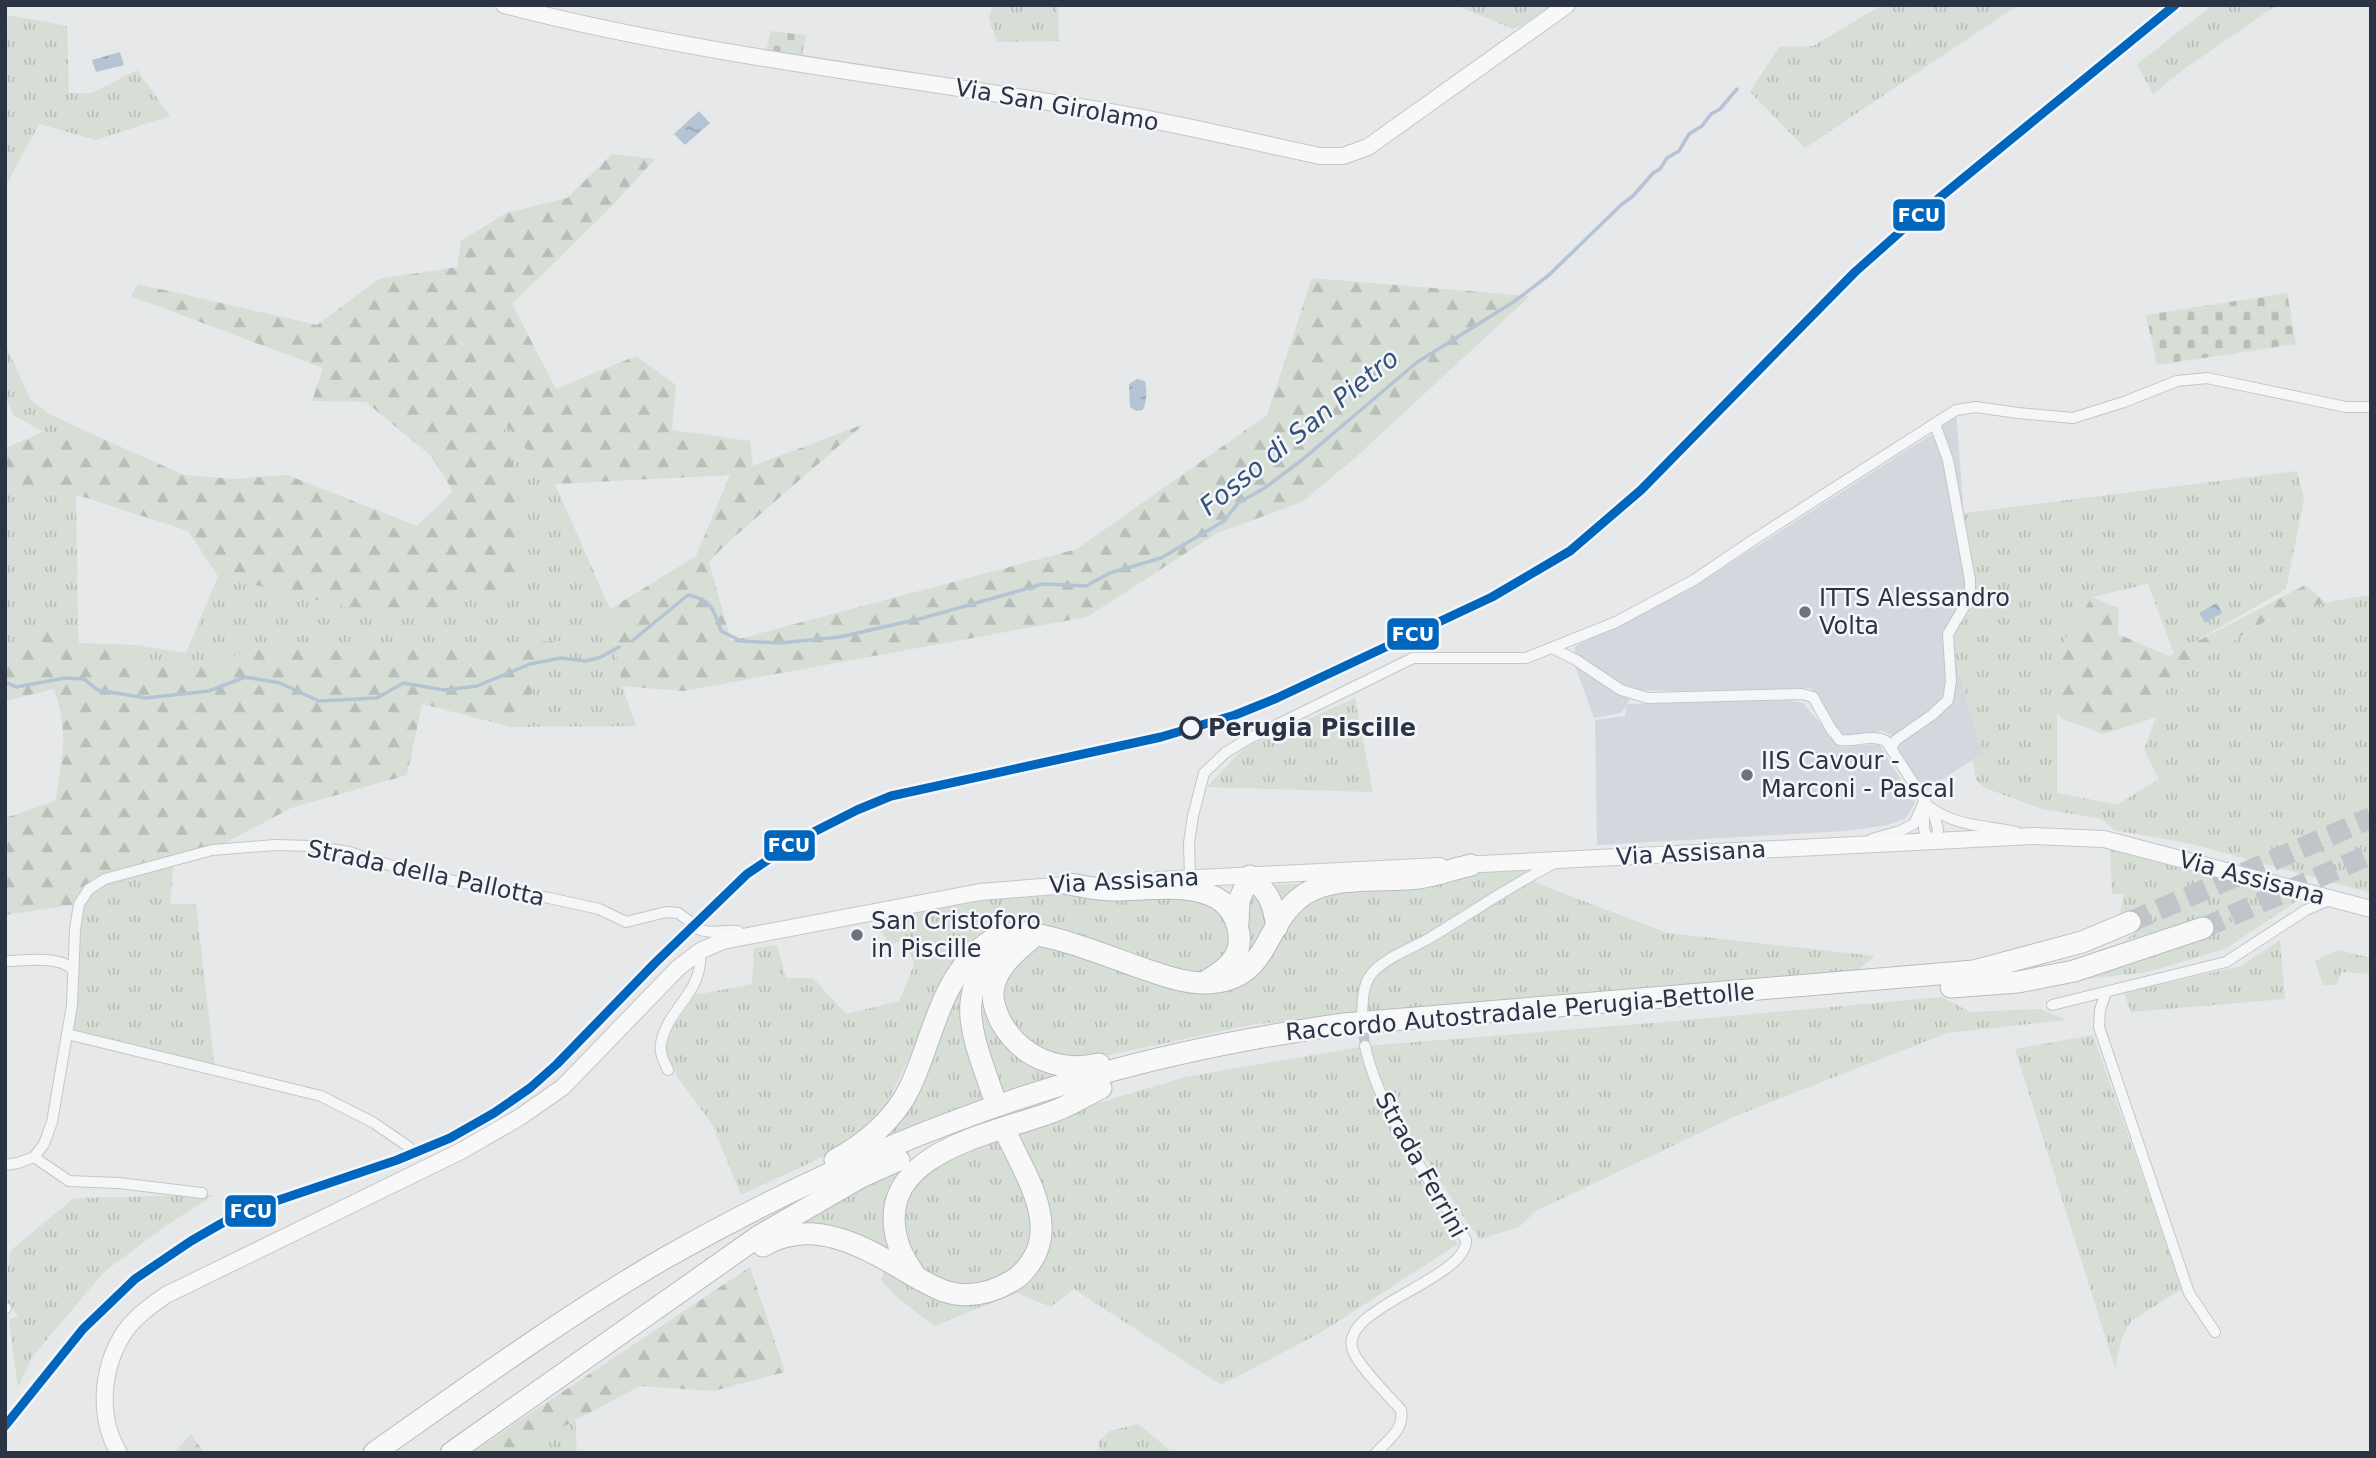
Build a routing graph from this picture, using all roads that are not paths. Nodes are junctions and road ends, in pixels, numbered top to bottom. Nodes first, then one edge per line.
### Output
1 (504, 5) edge
2 (1567, 5) edge
3 (2371, 407) edge
4 (1935, 424) junction
5 (1552, 648) junction
6 (1891, 748) junction
7 (1924, 802) junction
8 (2033, 836) junction
9 (1932, 843) junction
10 (1832, 847) junction
11 (1563, 859) junction
12 (1471, 865) junction
13 (1250, 876) junction
14 (1190, 878) junction
15 (1069, 884) junction
16 (2332, 899) junction
17 (2371, 909) edge
18 (2130, 922) tunnel mouth
19 (1238, 923) junction
20 (1277, 927) junction
21 (2203, 928) tunnel mouth
22 (743, 937) junction
23 (1039, 938) junction
24 (700, 951) junction
25 (5, 961) edge
26 (72, 970) junction
27 (1203, 983) junction
28 (1823, 990) junction
29 (2106, 992) junction
30 (2052, 1005) dead end
31 (1587, 1010) junction
32 (1362, 1016) tunnel mouth
33 (1284, 1033) junction
34 (67, 1034) junction
35 (1365, 1046) tunnel mouth
36 (668, 1070) dead end
37 (1101, 1088) junction
38 (993, 1095) dead end
39 (1008, 1137) dead end
40 (409, 1147) tunnel mouth
41 (34, 1157) junction
42 (5, 1165) edge
43 (202, 1194) dead end
44 (667, 1258) junction
45 (915, 1276) junction
46 (2215, 1332) dead end
47 (555, 1379) junction
48 (119, 1453) edge
49 (374, 1453) edge
50 (451, 1453) edge
51 (1376, 1453) edge

1 - 2 main road, Via San Girolamo
3 - 4 street
4 - 5 street
4 - 6 street
5 - 6 street
5 - 14 street
6 - 7 street
7 - 8 street
7 - 9 street
7 - 10 street
8 - 9 main road, Via Assisana
8 - 16 main road, Via Assisana
9 - 10 main road, Via Assisana
10 - 11 main road, Via Assisana
11 - 12 main road, Via Assisana
11 - 32 street
12 - 13 main road, Via Assisana
12 - 20 highway
13 - 14 main road, Via Assisana
13 - 19 highway
13 - 20 highway
14 - 15 main road, Via Assisana
15 - 19 highway
15 - 22 main road, Via Assisana
16 - 17 main road, Via Assisana
16 - 29 street
18 - 28 highway, Raccordo Autostradale Perugia-Bettolle
19 - 27 highway
20 - 27 highway
21 - 28 highway
22 - 24 main road, Via Assisana
22 - 26 street, Strada della Pallotta
23 - 27 highway
23 - 33 highway
23 - 38 highway
23 - 44 highway
24 - 36 street
24 - 48 main road, Via Assisana
25 - 26 street
26 - 34 street, Strada della Pallotta
28 - 31 highway, Raccordo Autostradale Perugia-Bettolle
29 - 30 street
29 - 46 street
31 - 33 highway, Raccordo Autostradale Perugia-Bettolle
31 - 37 highway
33 - 44 highway, Raccordo Autostradale Perugia-Bettolle
34 - 40 street
34 - 41 street, Strada della Pallotta
35 - 51 street, Strada Ferrini
37 - 45 highway
37 - 47 highway
39 - 45 highway
41 - 42 street
41 - 43 street
44 - 49 highway, Raccordo Autostradale Perugia-Bettolle
45 - 47 highway
47 - 50 highway

